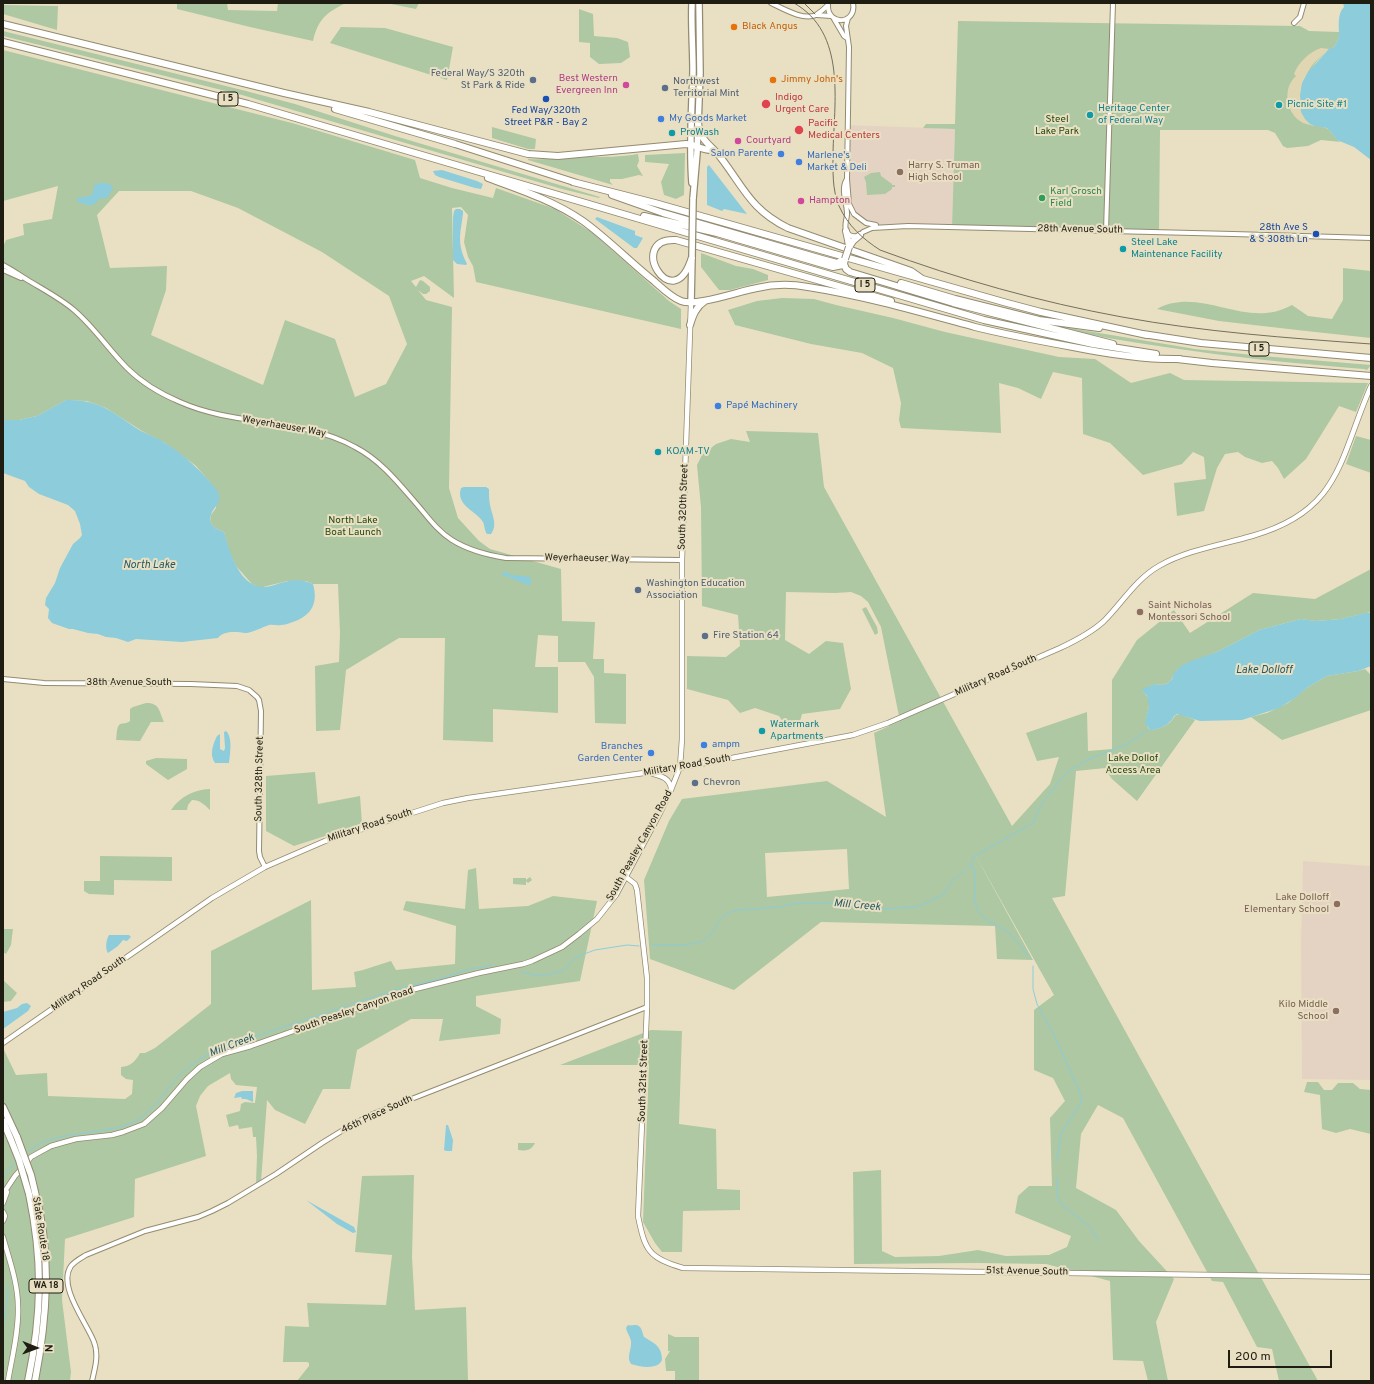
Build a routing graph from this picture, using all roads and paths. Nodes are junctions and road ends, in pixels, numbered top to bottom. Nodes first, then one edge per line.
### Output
1 (692, 3) edge
2 (699, 3) edge
3 (771, 3) edge
4 (1113, 3) edge
5 (1304, 3) edge
6 (828, 4) edge
7 (854, 4) edge
8 (817, 15) junction
9 (832, 17) junction
10 (848, 18) junction
11 (1294, 23) dead end
12 (3, 24) edge
13 (847, 38) junction
14 (3, 42) edge
15 (284, 93) junction
16 (698, 123) junction
17 (691, 144) junction
18 (697, 147) junction
19 (713, 150) junction
20 (452, 164) junction
21 (847, 179) junction
22 (573, 182) junction
23 (693, 199) junction
24 (578, 200) junction
25 (860, 219) junction
26 (846, 223) junction
27 (884, 226) junction
28 (846, 231) junction
29 (1106, 231) junction
30 (861, 234) junction
31 (1371, 238) edge
32 (851, 241) junction
33 (692, 257) junction
34 (821, 261) junction
35 (844, 262) junction
36 (3, 265) edge
37 (3, 270) edge
38 (864, 274) junction
39 (924, 280) junction
40 (32, 283) junction
41 (705, 301) junction
42 (691, 303) junction
43 (932, 315) junction
44 (690, 325) junction
45 (1147, 335) junction
46 (1156, 354) junction
47 (1371, 358) edge
48 (1180, 359) junction
49 (1371, 376) edge
50 (1371, 386) edge
51 (682, 560) junction
52 (3, 679) edge
53 (253, 693) joint
54 (679, 768) junction
55 (648, 772) junction
56 (672, 789) junction
57 (265, 867) junction
58 (626, 877) junction
59 (647, 1006) junction
60 (3, 1043) edge
61 (3, 1107) edge
62 (3, 1121) edge
63 (14, 1139) junction
64 (15, 1176) junction
65 (32, 1193) junction
66 (3, 1194) edge
67 (3, 1203) edge
68 (3, 1212) edge
69 (3, 1221) edge
70 (3, 1237) edge
71 (3, 1246) edge
72 (8, 1258) junction
73 (683, 1268) joint
74 (1371, 1277) edge
75 (8, 1381) edge
76 (28, 1381) edge
77 (35, 1381) edge
78 (92, 1381) edge

1 - 17 main road, South 320th Street
2 - 16 main road, South 320th Street
3 - 8 street
4 - 29 street
5 - 11 street
6 - 8 street
6 - 9 street
7 - 10 street
8 - 9 street
9 - 10 street
9 - 13 street
10 - 13 street
12 - 15 highway, I 5
13 - 21 street
14 - 20 highway, I 5
15 - 17 highway
15 - 22 highway, I 5
16 - 18 main road, South 320th Street
16 - 19 highway
17 - 18 highway
17 - 23 main road, South 320th Street
18 - 19 highway
18 - 23 main road, South 320th Street
19 - 39 highway
20 - 24 highway, I 5
20 - 42 highway
21 - 25 street
21 - 26 street
22 - 34 highway
22 - 39 highway, I 5
23 - 33 main road, South 320th Street, bridge
24 - 34 highway
24 - 46 highway, I 5
25 - 26 street
25 - 27 street, 28th Avenue South
25 - 30 street
26 - 28 street
27 - 29 street, 28th Avenue South
27 - 30 street, 28th Avenue South
28 - 30 street
28 - 32 highway
29 - 31 street, 28th Avenue South
30 - 32 highway
32 - 35 highway, bridge
33 - 42 main road, South 320th Street
33 - 43 highway
34 - 35 highway
35 - 38 highway
36 - 40 street, Weyerhaeuser Way
37 - 40 street, Weyerhaeuser Way
38 - 45 highway
38 - 46 highway
39 - 45 highway, I 5
40 - 51 street, Weyerhaeuser Way
41 - 42 highway
41 - 43 highway
41 - 44 highway
42 - 44 main road, South 320th Street
43 - 48 highway
44 - 51 main road, South 320th Street
45 - 47 highway, I 5
46 - 48 highway, I 5
48 - 49 highway, I 5
50 - 54 main road, Military Road South
51 - 54 main road, South 320th Street
52 - 53 street, 38th Avenue South
53 - 57 street, South 328th Street
54 - 55 main road, Military Road South
54 - 56 main road, South Peasley Canyon Road
55 - 56 main road
55 - 57 main road, Military Road South
56 - 58 main road, South Peasley Canyon Road
57 - 60 main road, Military Road South
58 - 59 main road, South 321st Street
58 - 64 main road, South Peasley Canyon Road
59 - 73 main road, South 321st Street
59 - 78 street, 46th Place South
61 - 63 highway, State Route 18 / WA 18
62 - 63 highway, State Route 18 / WA 18
63 - 65 highway, State Route 18 / WA 18, bridge
64 - 66 main road, South Peasley Canyon Road
64 - 67 main road, South Peasley Canyon Road
65 - 76 highway, State Route 18 / WA 18
65 - 77 highway, State Route 18 / WA 18
68 - 69 main road
70 - 72 main road
71 - 72 main road
72 - 75 main road
73 - 74 main road, 51st Avenue South

